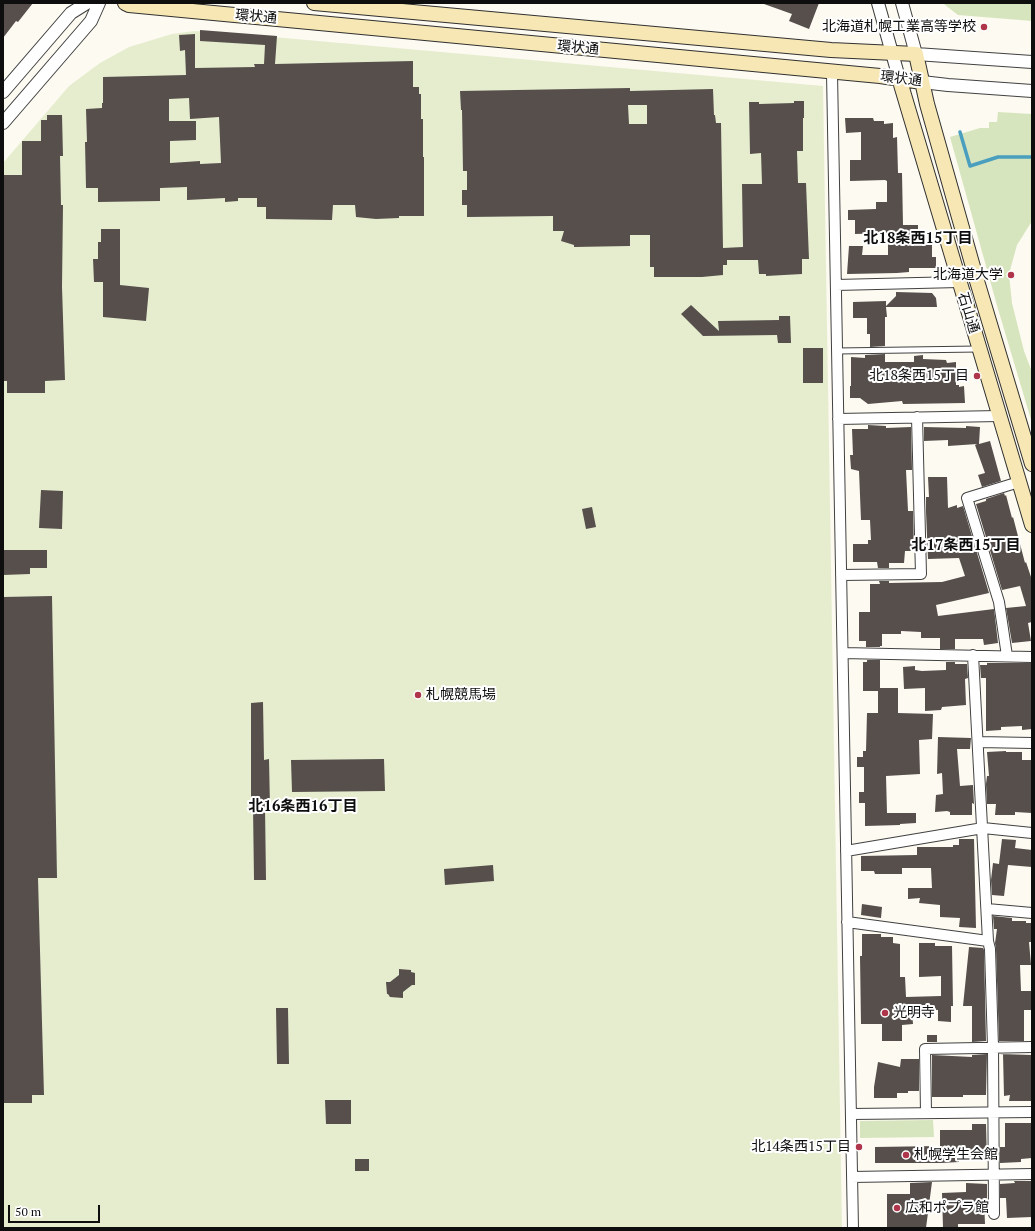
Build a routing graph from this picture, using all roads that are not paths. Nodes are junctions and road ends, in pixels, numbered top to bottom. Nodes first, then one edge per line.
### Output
1 (87, 3) edge
2 (99, 3) edge
3 (314, 3) edge
4 (878, 3) edge
5 (902, 3) edge
6 (127, 4) edge
7 (892, 53) junction
8 (916, 54) junction
9 (1032, 62) edge
10 (832, 72) junction
11 (899, 78) junction
12 (922, 82) junction
13 (3, 92) edge
14 (1032, 92) edge
15 (3, 123) edge
16 (959, 282) junction
17 (836, 285) junction
18 (979, 349) junction
19 (837, 351) junction
20 (999, 416) junction
21 (917, 417) junction
22 (838, 418) junction
23 (1032, 464) edge
24 (1019, 482) junction
25 (1032, 525) edge
26 (842, 575) junction
27 (843, 653) junction
28 (973, 655) junction
29 (1007, 656) junction
30 (1032, 656) edge
31 (978, 742) junction
32 (1032, 743) edge
33 (983, 828) junction
34 (1032, 833) edge
35 (846, 851) junction
36 (987, 909) junction
37 (1032, 913) edge
38 (847, 922) junction
39 (988, 941) junction
40 (1032, 1047) edge
41 (993, 1048) junction
42 (993, 1112) junction
43 (1032, 1112) edge
44 (926, 1113) junction
45 (851, 1114) junction
46 (994, 1174) junction
47 (1032, 1174) edge
48 (852, 1177) junction
49 (994, 1214) dead end
50 (853, 1228) edge

1 - 13 street
2 - 15 street
3 - 7 main road, 環状通
4 - 7 street
5 - 8 street
6 - 10 main road, 環状通
7 - 8 main road, 環状通
7 - 11 street
8 - 9 street, 環状通
8 - 12 main road, 石山通
10 - 11 main road, 環状通
10 - 17 street
11 - 12 main road, 環状通
11 - 16 main road, 石山通
12 - 14 street, 環状通
12 - 23 main road, 石山通
16 - 17 street
16 - 18 main road, 石山通
17 - 19 street
18 - 19 lane
18 - 20 main road, 石山通
19 - 22 street
20 - 21 street
20 - 24 main road, 石山通
21 - 22 street
21 - 26 street
22 - 26 street
24 - 25 main road, 石山通
24 - 29 street
26 - 27 street
27 - 28 street
27 - 35 street
28 - 29 street
28 - 31 street
29 - 30 street
31 - 32 street
31 - 33 street
33 - 34 street
33 - 35 street
33 - 36 street
35 - 38 street
36 - 37 street
36 - 39 street
38 - 39 street
38 - 45 street
39 - 41 street
40 - 41 street
41 - 42 street
41 - 44 street
42 - 43 street
42 - 44 street
42 - 46 street
44 - 45 street
45 - 48 street
46 - 47 street
46 - 48 street
46 - 49 street
48 - 50 street

